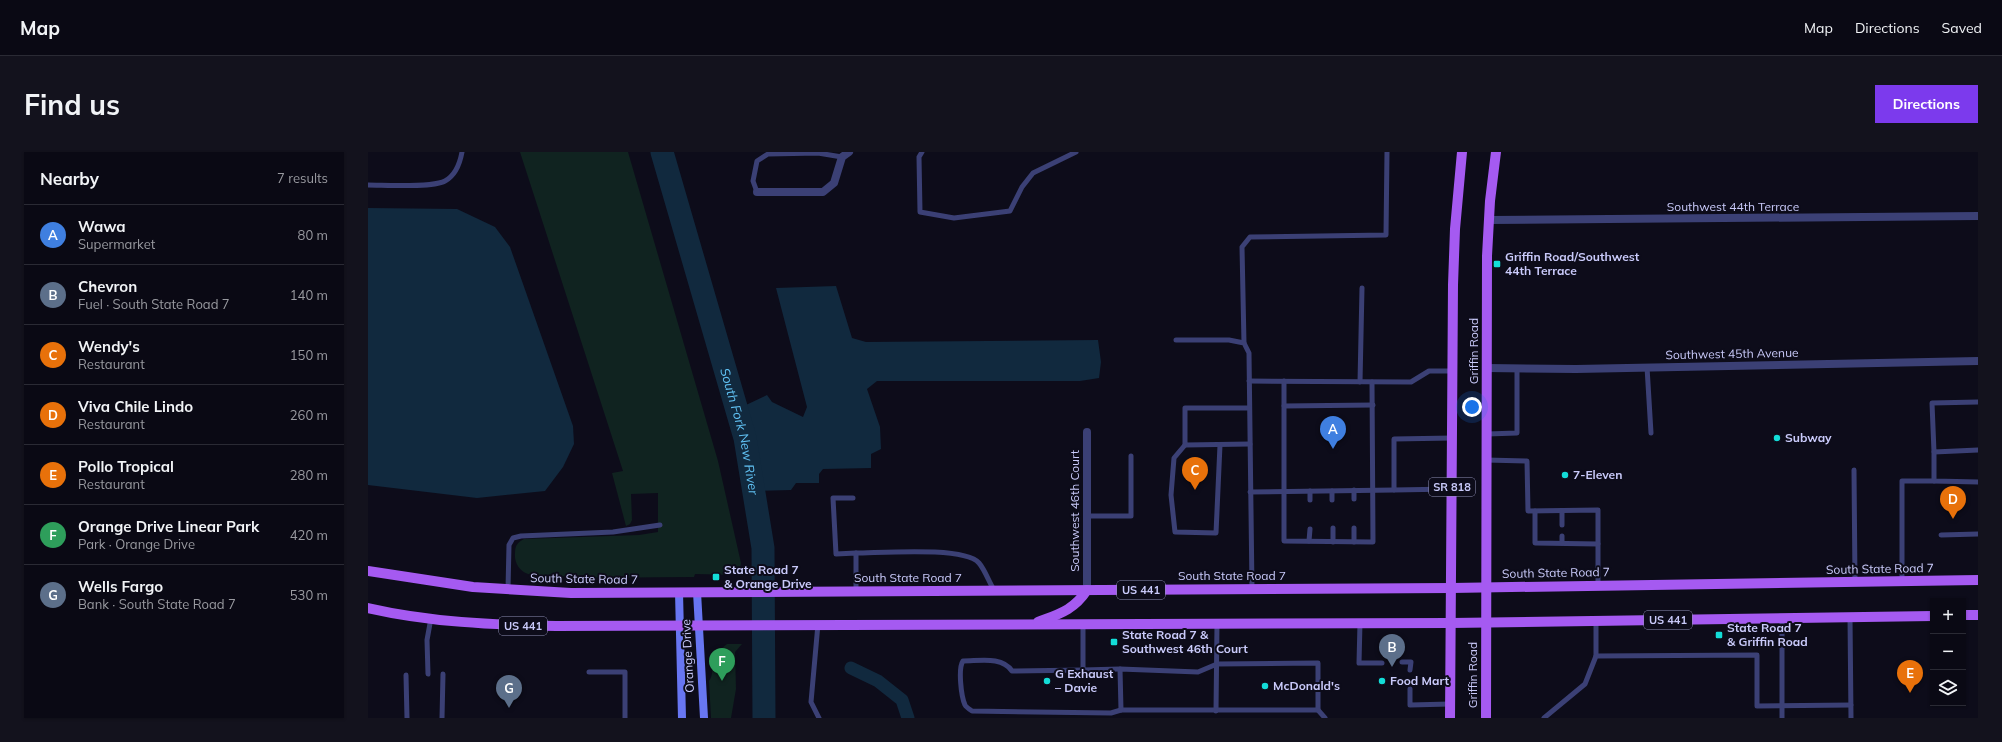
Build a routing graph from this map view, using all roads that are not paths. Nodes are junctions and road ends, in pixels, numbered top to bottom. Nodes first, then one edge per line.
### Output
1 (462, 152) edge
2 (922, 152) edge
3 (1076, 152) edge
4 (1387, 152) edge
5 (1462, 152) edge
6 (1496, 152) edge
7 (846, 154) edge
8 (368, 185) edge
9 (757, 192) joint
10 (1978, 216) edge
11 (1489, 220) junction
12 (1364, 235) junction
13 (1363, 242) dead end
14 (1362, 288) dead end
15 (1176, 340) dead end
16 (1244, 343) junction
17 (1978, 361) edge
18 (1648, 367) junction
19 (1487, 368) junction
20 (1517, 368) junction
21 (1453, 370) junction
22 (1250, 381) junction
23 (1284, 382) junction
24 (1360, 382) junction
25 (1372, 382) junction
26 (1978, 402) edge
27 (1373, 405) junction
28 (1284, 406) junction
29 (1249, 408) junction
30 (1087, 432) dead end
31 (1651, 433) dead end
32 (1487, 434) junction
33 (1452, 438) junction
34 (1250, 444) junction
35 (1185, 445) junction
36 (1220, 445) junction
37 (1978, 450) edge
38 (1934, 452) junction
39 (1131, 456) dead end
40 (1486, 460) junction
41 (1854, 470) dead end
42 (1934, 481) junction
43 (1978, 482) edge
44 (1452, 488) junction
45 (1354, 490) junction
46 (1373, 490) junction
47 (1394, 490) junction
48 (1310, 491) junction
49 (1332, 491) junction
50 (1250, 492) junction
51 (1285, 492) junction
52 (853, 498) dead end
53 (1354, 499) dead end
54 (1310, 500) dead end
55 (1332, 500) dead end
56 (1535, 511) junction
57 (1562, 511) junction
58 (1087, 516) junction
59 (660, 524) dead end
60 (1562, 525) dead end
61 (1333, 528) dead end
62 (1354, 528) dead end
63 (1310, 529) dead end
64 (1978, 534) edge
65 (1941, 535) dead end
66 (1562, 536) dead end
67 (1310, 541) junction
68 (1333, 542) junction
69 (1354, 542) junction
70 (1562, 543) junction
71 (1598, 544) junction
72 (856, 554) junction
73 (368, 571) edge
74 (1978, 580) edge
75 (1902, 581) junction
76 (1855, 582) junction
77 (1598, 585) junction
78 (1486, 587) junction
79 (1252, 588) junction
80 (1452, 588) junction
81 (508, 590) junction
82 (1087, 590) junction
83 (994, 591) junction
84 (679, 592) junction
85 (697, 592) junction
86 (856, 592) junction
87 (368, 608) edge
88 (1978, 615) edge
89 (1930, 616) edge
90 (1966, 616) edge
91 (1850, 617) junction
92 (431, 618) junction
93 (1782, 618) junction
94 (1596, 621) junction
95 (1486, 622) junction
96 (1360, 623) junction
97 (1451, 623) junction
98 (818, 624) junction
99 (1217, 624) junction
100 (1031, 625) junction
101 (1083, 625) junction
102 (680, 626) junction
103 (699, 626) junction
104 (1596, 656) junction
105 (1402, 662) dead end
106 (1382, 663) dead end
107 (1216, 664) junction
108 (1120, 669) junction
109 (1083, 670) junction
110 (1410, 670) dead end
111 (589, 672) dead end
112 (428, 674) dead end
113 (442, 674) dead end
114 (406, 675) dead end
115 (1410, 688) dead end
116 (1450, 704) junction
117 (1851, 705) junction
118 (1782, 707) junction
119 (1121, 710) junction
120 (1318, 710) junction
121 (1216, 711) junction
122 (407, 718) edge
123 (442, 718) edge
124 (625, 718) edge
125 (682, 718) edge
126 (704, 718) edge
127 (819, 718) edge
128 (1325, 718) edge
129 (1450, 718) edge
130 (1486, 718) edge
131 (1544, 718) edge
132 (1782, 718) edge
133 (1851, 718) edge

1 - 8 lane
2 - 3 lane
4 - 12 lane
5 - 21 main road, Griffin Road / SR 818
6 - 11 main road, Griffin Road / SR 818
7 - 9 street
7 - 9 lane
10 - 11 street, Southwest 44th Terrace
11 - 19 main road, Griffin Road / SR 818
12 - 13 lane
12 - 16 lane
14 - 24 lane
15 - 16 lane
16 - 22 lane
17 - 18 street, Southwest 45th Avenue
18 - 20 street, Southwest 45th Avenue
18 - 31 lane
19 - 20 street, Southwest 45th Avenue
19 - 32 main road, Griffin Road / SR 818
20 - 32 lane
21 - 25 lane
21 - 33 main road, Griffin Road / SR 818
22 - 23 lane
22 - 29 lane
23 - 24 lane
23 - 28 lane
24 - 25 lane
25 - 27 lane
26 - 38 lane
27 - 28 lane
27 - 46 lane
28 - 51 lane
29 - 34 lane
29 - 35 lane
30 - 58 street, Southwest 46th Court
32 - 40 main road, Griffin Road / SR 818
33 - 44 main road, Griffin Road / SR 818
33 - 47 lane
34 - 36 lane
34 - 50 lane
35 - 36 lane
35 - 36 lane
37 - 38 lane
38 - 42 lane
39 - 58 lane
40 - 56 lane
40 - 78 main road, Griffin Road / SR 818
41 - 76 lane
42 - 43 lane
42 - 75 lane
44 - 47 lane
44 - 80 main road, Griffin Road / SR 818
45 - 46 lane
45 - 49 lane
45 - 53 lane
46 - 47 lane
46 - 69 lane
48 - 49 lane
48 - 51 lane
48 - 54 lane
49 - 55 lane
50 - 51 lane
50 - 79 lane
51 - 67 lane
52 - 72 lane
56 - 57 lane
56 - 70 lane
57 - 60 lane
57 - 71 lane
58 - 82 street, Southwest 46th Court
59 - 81 lane
61 - 68 lane
62 - 69 lane
63 - 67 lane
64 - 65 lane
66 - 70 lane
67 - 68 lane
68 - 69 lane
70 - 71 lane
71 - 77 lane
72 - 83 lane
72 - 86 lane
73 - 81 main road, South State Road 7 / US 441
74 - 75 main road, South State Road 7 / US 441
75 - 76 main road, South State Road 7 / US 441
76 - 77 main road, South State Road 7 / US 441
77 - 78 main road, South State Road 7 / US 441
78 - 80 main road, South State Road 7 / US 441
78 - 95 main road, Griffin Road / SR 818
79 - 80 main road, South State Road 7 / US 441
79 - 82 main road, South State Road 7 / US 441
80 - 97 main road, Griffin Road / SR 818
81 - 84 main road, South State Road 7 / US 441
82 - 83 main road, South State Road 7 / US 441
82 - 100 main road
83 - 86 main road, South State Road 7 / US 441
84 - 85 main road, South State Road 7 / US 441
84 - 102 street, Orange Drive
85 - 86 main road, South State Road 7 / US 441
85 - 103 street, Orange Drive
87 - 92 main road, US 441
88 - 90 main road
89 - 91 main road, US 441
91 - 93 main road, US 441
91 - 117 lane
92 - 102 main road, US 441
92 - 112 lane
93 - 94 main road, US 441
93 - 118 lane
94 - 95 main road, US 441
94 - 104 lane
95 - 97 main road, US 441
95 - 130 main road, Griffin Road / SR 818
96 - 97 main road, US 441
96 - 99 main road, US 441
96 - 106 lane
97 - 116 main road, Griffin Road / SR 818
98 - 100 main road, US 441
98 - 103 main road, US 441
98 - 127 lane
99 - 101 main road, US 441
99 - 107 lane
100 - 101 main road, US 441
101 - 109 lane
102 - 103 main road, US 441
102 - 125 street, Orange Drive
103 - 126 street, Orange Drive
104 - 118 lane
104 - 131 lane
105 - 110 lane
107 - 108 lane
107 - 120 lane
107 - 121 lane
108 - 109 lane
108 - 119 lane
109 - 119 lane
111 - 124 lane
113 - 123 lane
114 - 122 lane
115 - 116 lane
116 - 129 main road, Griffin Road / SR 818
117 - 118 lane
117 - 133 lane
118 - 132 lane
119 - 121 lane
120 - 121 lane
120 - 128 lane

